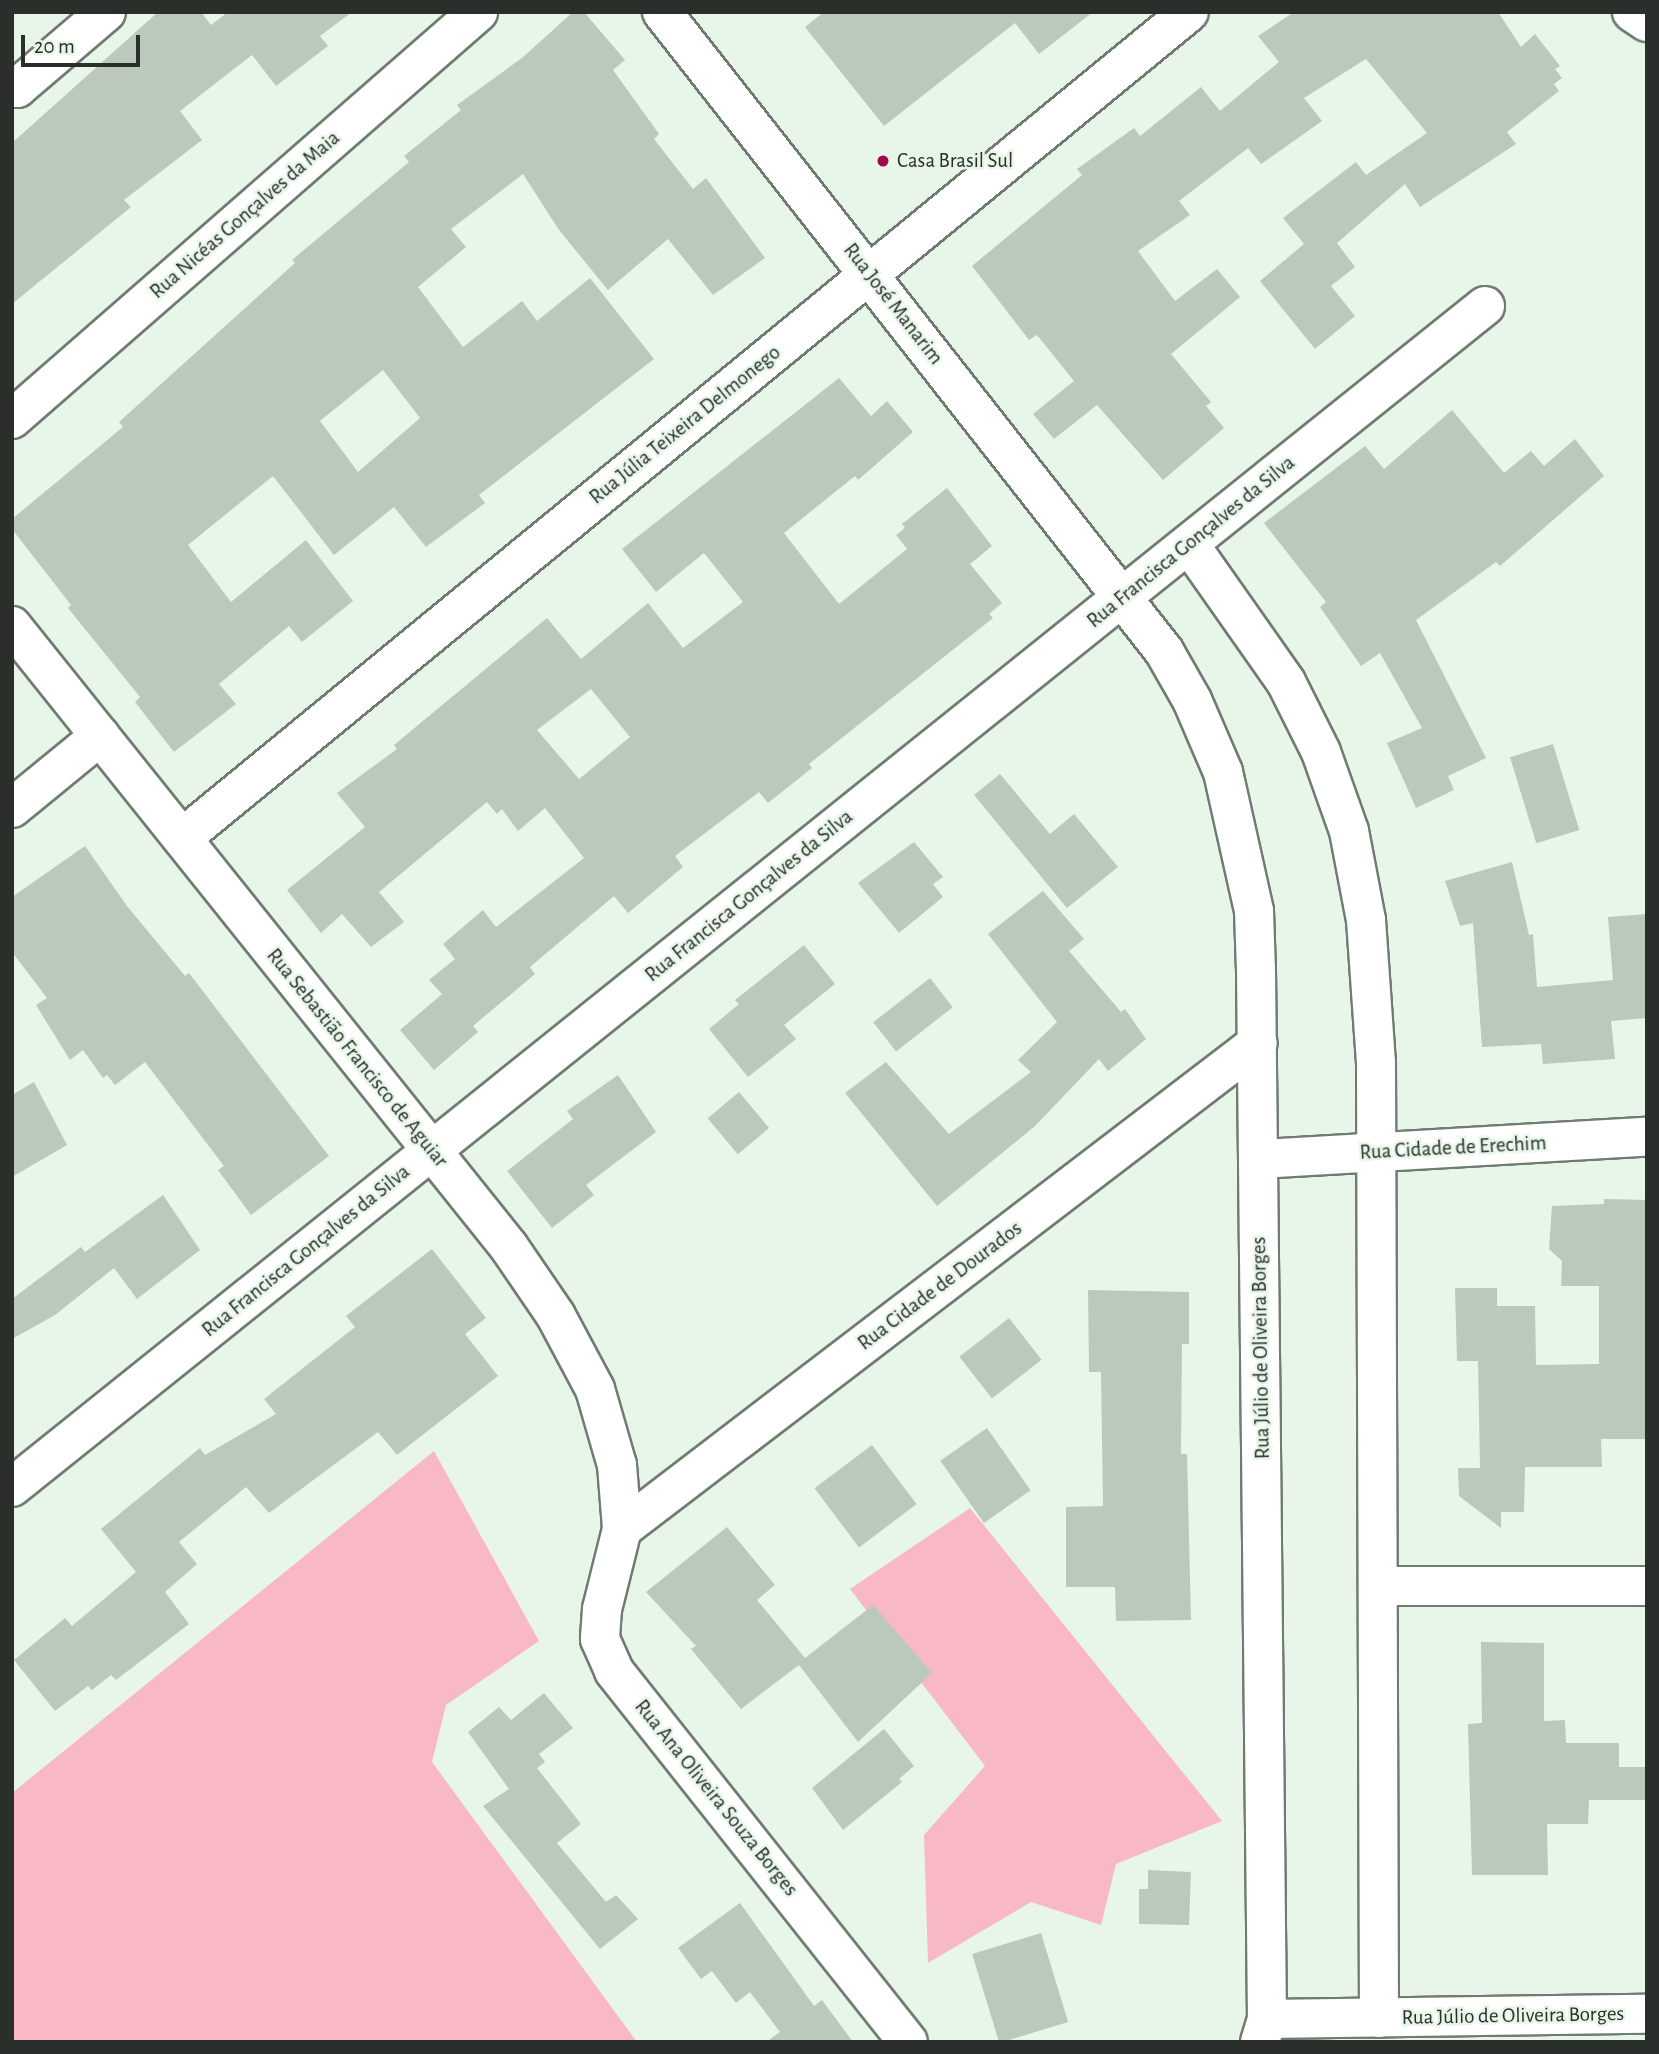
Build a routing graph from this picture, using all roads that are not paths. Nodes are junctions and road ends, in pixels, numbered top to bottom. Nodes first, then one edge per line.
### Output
1 (106, 12) edge
2 (478, 12) edge
3 (662, 12) edge
4 (1189, 12) edge
5 (1632, 12) edge
6 (1647, 22) edge
7 (12, 85) edge
8 (869, 274) junction
9 (1485, 306) dead end
10 (12, 419) edge
11 (1189, 544) junction
12 (1124, 596) junction
13 (12, 626) edge
14 (100, 736) junction
15 (12, 808) edge
16 (182, 838) junction
17 (1258, 1043) junction
18 (1647, 1137) edge
19 (432, 1150) junction
20 (1377, 1152) junction
21 (1260, 1159) junction
22 (12, 1487) edge
23 (622, 1530) junction
24 (1378, 1586) junction
25 (1647, 1586) edge
26 (1647, 2014) edge
27 (1379, 2018) junction
28 (1264, 2031) edge
29 (908, 2042) edge

1 - 7 street
2 - 10 street, Rua Nicéas Gonçalves da Maia
3 - 8 street, Rua José Manarim
4 - 8 street, Rua Júlia Teixeira Delmonego
5 - 6 street
8 - 12 street, Rua José Manarim
8 - 16 street, Rua Júlia Teixeira Delmonego
9 - 11 street, Rua Francisca Gonçalves da Silva
11 - 12 street, Rua Francisca Gonçalves da Silva
11 - 20 street, Rua Júlio de Oliveira Borges
12 - 17 street, Rua Júlio de Oliveira Borges
12 - 19 street, Rua Francisca Gonçalves da Silva
13 - 14 street, Rua Sebastião Francisco de Aguiar
14 - 15 street
14 - 16 street, Rua Sebastião Francisco de Aguiar
16 - 19 street, Rua Sebastião Francisco de Aguiar
17 - 21 street, Rua Júlio de Oliveira Borges
17 - 23 street, Rua Cidade de Dourados
18 - 20 street, Rua Cidade de Erechim
19 - 22 street, Rua Francisca Gonçalves da Silva
19 - 23 street, Rua Sebastião Francisco de Aguiar
20 - 21 street, Rua Cidade de Erechim
20 - 24 street, Rua Júlio de Oliveira Borges
21 - 28 street, Rua Júlio de Oliveira Borges
23 - 29 street, Rua Ana Oliveira Souza Borges
24 - 25 street
24 - 27 street, Rua Júlio de Oliveira Borges
26 - 27 street, Rua Júlio de Oliveira Borges
27 - 28 street, Rua Júlio de Oliveira Borges

